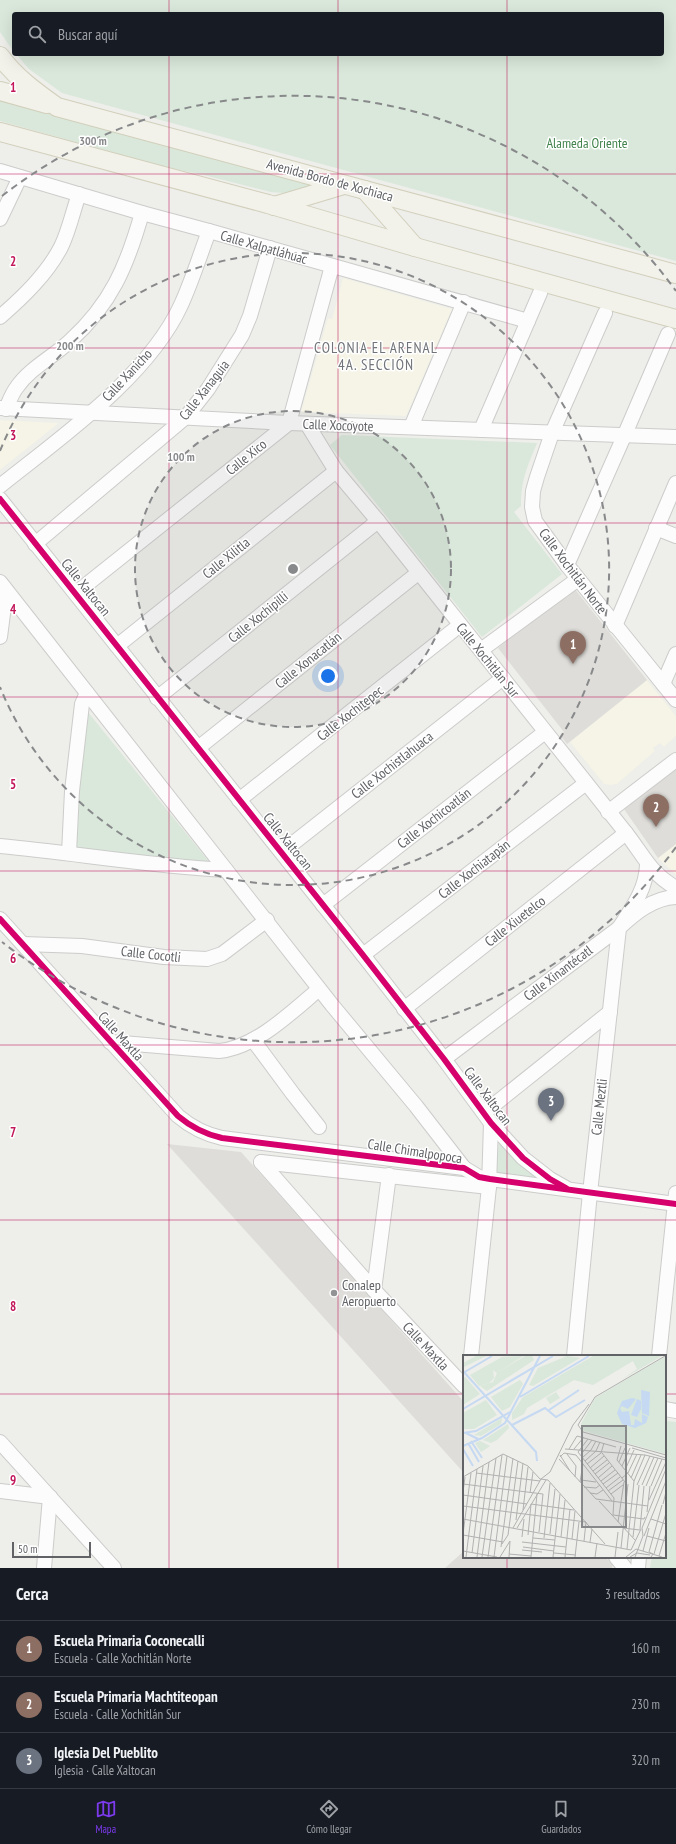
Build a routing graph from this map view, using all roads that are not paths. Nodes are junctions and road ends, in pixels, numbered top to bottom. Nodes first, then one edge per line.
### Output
1 (0, 56) edge
2 (0, 91) edge
3 (57, 107) junction
4 (0, 132) edge
5 (0, 171) edge
6 (20, 177) junction
7 (344, 184) junction
8 (365, 190) junction
9 (79, 194) junction
10 (274, 206) junction
11 (142, 213) junction
12 (0, 219) edge
13 (209, 231) junction
14 (415, 247) junction
15 (270, 248) junction
16 (332, 266) junction
17 (676, 274) edge
18 (540, 293) dead end
19 (464, 302) junction
20 (605, 313) dead end
21 (0, 317) edge
22 (528, 321) junction
23 (672, 326) edge
24 (3, 409) edge
25 (91, 413) junction
26 (186, 417) junction
27 (289, 423) junction
28 (307, 424) junction
29 (411, 427) junction
30 (481, 430) junction
31 (552, 433) junction
32 (626, 434) junction
33 (676, 437) edge
34 (336, 471) junction
35 (676, 483) edge
36 (0, 486) edge
37 (0, 499) edge
38 (378, 521) junction
39 (656, 528) junction
40 (676, 536) edge
41 (35, 544) junction
42 (567, 565) junction
43 (418, 573) junction
44 (578, 578) junction
45 (3, 586) edge
46 (76, 593) junction
47 (2, 617) edge
48 (460, 625) junction
49 (615, 626) junction
50 (0, 637) edge
51 (117, 646) junction
52 (481, 650) junction
53 (676, 654) edge
54 (503, 678) junction
55 (663, 684) junction
56 (87, 694) junction
57 (157, 698) junction
58 (676, 700) edge
59 (545, 732) junction
60 (198, 748) junction
61 (676, 760) edge
62 (586, 783) junction
63 (239, 800) junction
64 (608, 812) junction
65 (626, 833) junction
66 (0, 846) edge
67 (282, 852) junction
68 (69, 853) junction
69 (647, 865) junction
70 (226, 870) junction
71 (676, 888) edge
72 (676, 897) edge
73 (323, 905) junction
74 (0, 919) edge
75 (267, 920) junction
76 (619, 928) junction
77 (23, 944) junction
78 (363, 955) junction
79 (319, 989) junction
80 (404, 1009) junction
81 (610, 1012) junction
82 (253, 1040) junction
83 (110, 1042) junction
84 (444, 1059) junction
85 (488, 1118) junction
86 (319, 1127) dead end
87 (243, 1140) joint
88 (464, 1168) junction
89 (389, 1175) junction
90 (490, 1183) junction
91 (566, 1188) junction
92 (590, 1193) junction
93 (676, 1200) edge
94 (374, 1290) junction
95 (471, 1355) edge
96 (574, 1355) edge
97 (659, 1355) edge
98 (463, 1385) edge
99 (666, 1409) edge
100 (676, 1411) edge
101 (0, 1442) edge
102 (0, 1491) edge
103 (50, 1496) junction
104 (617, 1558) edge
105 (639, 1558) edge
106 (44, 1568) edge
107 (114, 1568) edge
108 (625, 1568) edge
109 (638, 1568) edge

1 - 3 main road, Avenida Bordo de Xochiaca
2 - 3 main road
3 - 7 main road, Avenida Bordo de Xochiaca
4 - 10 main road
5 - 6 street, Calle Xalpatláhuac
6 - 9 street, Calle Xalpatláhuac
6 - 12 street
7 - 8 main road, Avenida Bordo de Xochiaca
7 - 10 main road
8 - 14 main road
8 - 17 main road, Avenida Bordo de Xochiaca
9 - 11 street, Calle Xalpatláhuac
9 - 21 street
10 - 14 main road
11 - 13 street, Calle Xalpatláhuac
11 - 24 street
13 - 15 street, Calle Xalpatláhuac
13 - 25 street, Calle Xanicho
14 - 23 main road
15 - 16 street, Calle Xalpatláhuac
15 - 26 street, Calle Xanaguia
16 - 19 street, Calle Xalpatláhuac
16 - 27 street
18 - 22 street
19 - 22 street, Calle Xalpatláhuac
19 - 29 street
20 - 31 street, Calle Xochitlán Norte
22 - 30 street
23 - 32 street
24 - 25 street, Calle Xocoyote
25 - 26 street, Calle Xocoyote
25 - 36 street, Calle Xanicho
26 - 27 street, Calle Xocoyote
26 - 41 street, Calle Xanaguia
27 - 28 street, Calle Xocoyote
27 - 46 street, Calle Xico
28 - 29 street, Calle Xocoyote
28 - 34 street, Calle Xochitlán Sur
29 - 30 street, Calle Xocoyote
30 - 31 street, Calle Xocoyote
31 - 32 street, Calle Xocoyote
31 - 42 street, Calle Xochitlán Norte
32 - 33 street, Calle Xocoyote
32 - 42 street
34 - 38 street, Calle Xochitlán Sur
34 - 51 street, Calle Xilitla
35 - 39 street
37 - 41 street, Calle Xaltocan
38 - 43 street, Calle Xochitlán Sur
38 - 57 street, Calle Xochipilli
39 - 40 street
39 - 49 street
41 - 46 street, Calle Xaltocan
42 - 44 street, Calle Xochitlán Norte
43 - 48 street, Calle Xochitlán Sur
43 - 60 street, Calle Xonacatlán
44 - 49 street, Calle Xochitlán Norte
44 - 52 street
45 - 47 street
45 - 56 street
46 - 51 street, Calle Xaltocan
47 - 50 street
48 - 52 street, Calle Xochitlán Sur
48 - 63 street, Calle Xochitepec
49 - 55 street, Calle Xochitlán Norte
51 - 57 street, Calle Xaltocan
52 - 54 street, Calle Xochitlán Sur
53 - 55 street
54 - 59 street, Calle Xochitlán Sur
54 - 67 street, Calle Xochistlahuaca
55 - 58 street, Calle Xochitlán Norte
56 - 68 street
56 - 70 street
57 - 60 street, Calle Xaltocan
59 - 62 street, Calle Xochitlán Sur
59 - 73 street, Calle Xochicoatlán
60 - 63 street, Calle Xaltocan
61 - 64 street
62 - 64 street, Calle Xochitlán Sur
62 - 78 street, Calle Xochiatapán
63 - 67 street, Calle Xaltocan
64 - 65 street, Calle Xochitlán Sur
65 - 69 street, Calle Xochitlán Sur
65 - 80 street, Calle Xiuetelco
66 - 68 street
67 - 73 street, Calle Xaltocan
68 - 70 street
69 - 71 street, Calle Xochitlán Sur
69 - 76 street, Calle Meztli
70 - 75 street
72 - 76 street, Calle Xinantécatl
73 - 78 street, Calle Xaltocan
74 - 77 street, Calle Maxtla
75 - 77 street, Calle Cocotli
75 - 79 street
76 - 81 street, Calle Meztli
76 - 84 street, Calle Xinantécatl
77 - 83 street, Calle Maxtla
78 - 80 street, Calle Xaltocan
79 - 82 street
79 - 88 street
80 - 84 street, Calle Xaltocan
81 - 85 street
81 - 92 street, Calle Meztli
82 - 83 street
82 - 86 street
83 - 87 street, Calle Maxtla
84 - 85 street, Calle Xaltocan
85 - 90 street
85 - 91 street, Calle Xaltocan
87 - 88 street, Calle Chimalpopoca
88 - 90 street, Calle Chimalpopoca
89 - 90 street
89 - 94 street
89 - 94 street, Calle Maxtla
90 - 91 street, Calle Chimalpopoca
90 - 95 street
91 - 92 street, Calle Chimalpopoca
92 - 93 street, Calle Chimalpopoca
92 - 96 street, Calle Meztli
93 - 97 street
94 - 98 street, Calle Maxtla
99 - 100 street
101 - 103 street
102 - 103 street
103 - 106 street
103 - 107 street
104 - 108 street
105 - 109 street

